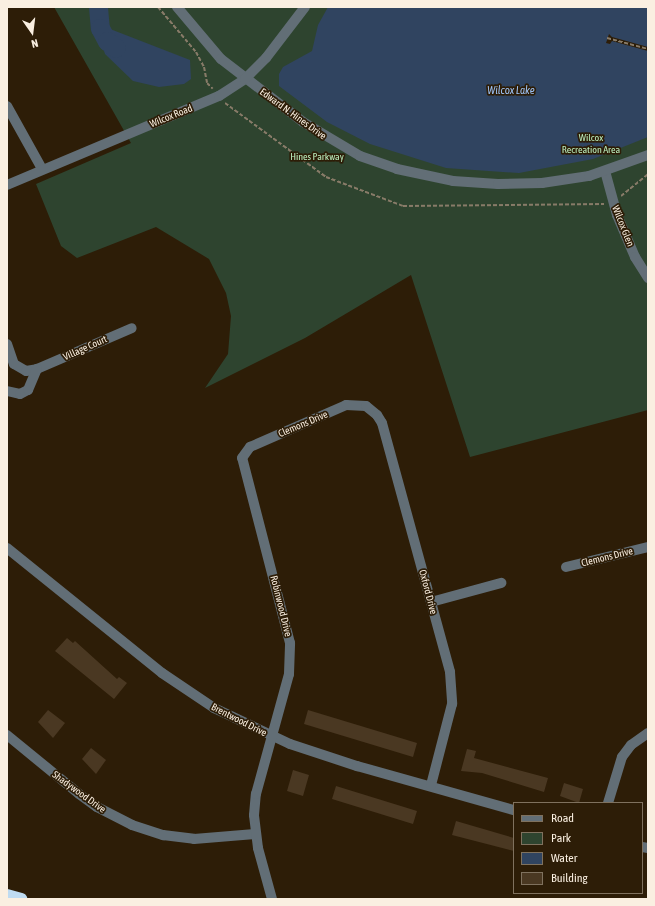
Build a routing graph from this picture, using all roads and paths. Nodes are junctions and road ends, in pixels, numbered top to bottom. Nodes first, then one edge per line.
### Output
1 (177, 7) edge
2 (305, 7) edge
3 (608, 38) dead end
4 (648, 49) edge
5 (245, 79) junction
6 (7, 106) edge
7 (648, 154) edge
8 (42, 169) junction
9 (605, 171) junction
10 (7, 185) edge
11 (648, 278) edge
12 (132, 328) dead end
13 (7, 344) edge
14 (12, 358) junction
15 (37, 369) junction
16 (7, 371) edge
17 (7, 391) edge
18 (366, 406) joint
19 (244, 453) joint
20 (648, 547) edge
21 (7, 548) edge
22 (566, 567) dead end
23 (501, 583) dead end
24 (431, 602) junction
25 (648, 733) edge
26 (7, 735) edge
27 (272, 737) junction
28 (431, 785) junction
29 (608, 802) edge
30 (513, 810) edge
31 (255, 834) junction
32 (7, 895) edge
33 (21, 899) edge
34 (272, 899) edge

1 - 5 street, Edward N. Hines Drive
2 - 5 street, Wilcox Road
3 - 4 path
5 - 8 street, Wilcox Road
5 - 9 street, Edward N. Hines Drive
6 - 8 street
7 - 9 street, Edward N. Hines Drive
8 - 10 street, Wilcox Road
9 - 11 street, Wilcox Glen
12 - 15 street, Village Court
13 - 14 street, Village Court
14 - 15 street, Village Court
14 - 16 street
15 - 17 street
18 - 19 street, Clemons Drive
18 - 24 street, Oxford Drive
19 - 27 street, Robinwood Drive
20 - 22 street, Clemons Drive
21 - 27 street, Brentwood Drive
23 - 24 street
24 - 28 street, Oxford Drive
25 - 29 street
26 - 31 street, Shadywood Drive
27 - 28 street, Brentwood Drive
27 - 31 street, Robinwood Drive
28 - 30 street, Brentwood Drive
31 - 34 street, Robinwood Drive
32 - 33 highway

